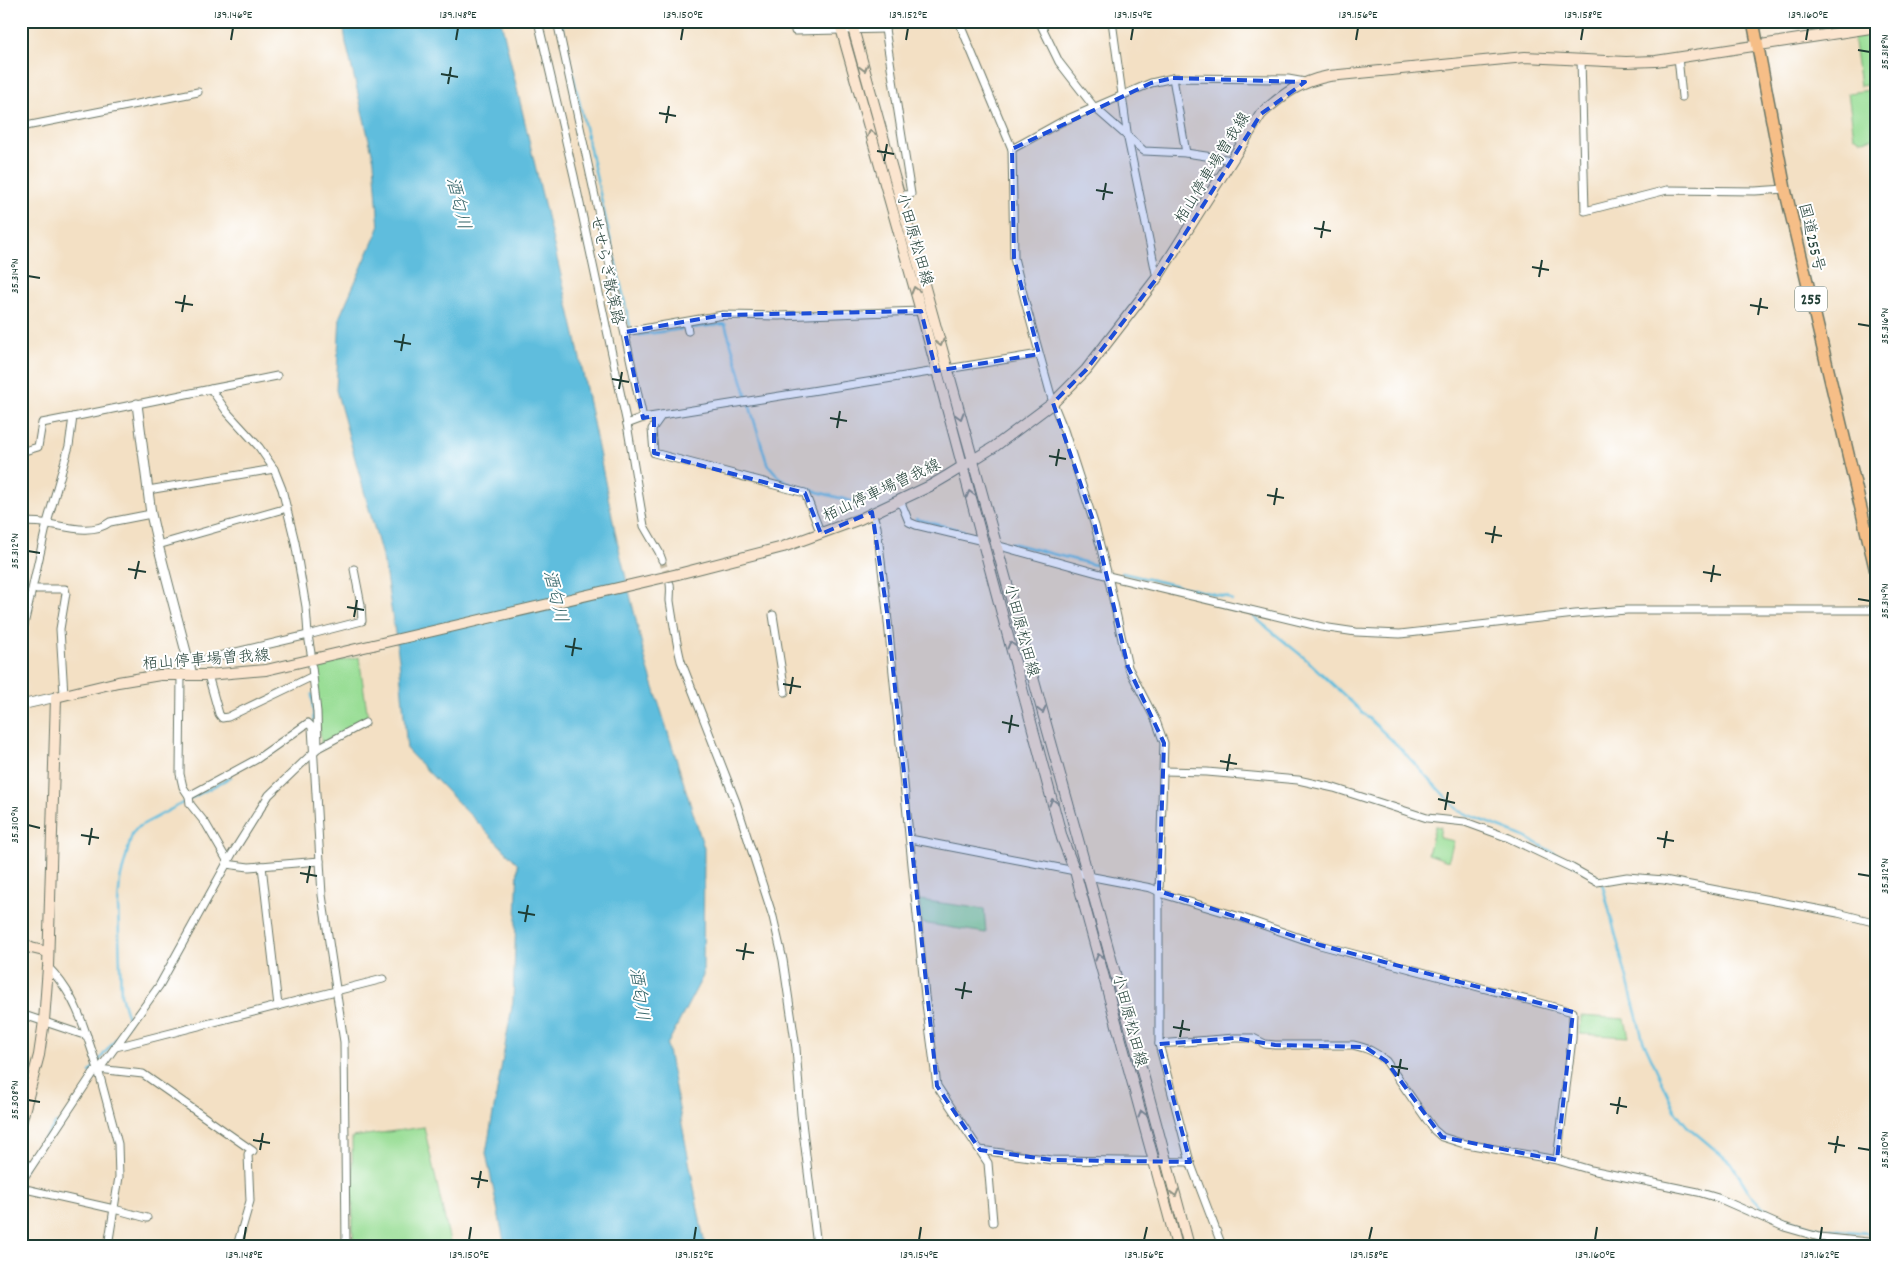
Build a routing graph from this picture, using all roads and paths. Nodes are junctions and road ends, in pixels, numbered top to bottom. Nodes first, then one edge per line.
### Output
1 (538, 21) edge
2 (557, 21) edge
3 (794, 21) edge
4 (1039, 21) edge
5 (1112, 21) edge
6 (1753, 21) edge
7 (852, 25) edge
8 (885, 25) edge
9 (841, 26) edge
10 (1877, 27) edge
11 (1757, 45) junction
12 (1678, 57) junction
13 (1581, 59) junction
14 (1173, 78) junction
15 (1305, 82) junction
16 (198, 92) dead end
17 (1123, 95) junction
18 (1682, 97) dead end
19 (1094, 107) junction
20 (21, 126) edge
21 (1128, 139) junction
22 (1012, 149) junction
23 (1186, 153) junction
24 (1232, 160) junction
25 (1785, 189) junction
26 (899, 196) junction
27 (1157, 278) junction
28 (921, 312) junction
29 (686, 322) junction
30 (688, 331) dead end
31 (625, 332) junction
32 (1039, 354) junction
33 (947, 369) junction
34 (936, 370) junction
35 (277, 376) dead end
36 (212, 389) junction
37 (1052, 403) junction
38 (137, 404) junction
39 (662, 415) junction
40 (73, 417) junction
41 (643, 418) junction
42 (627, 424) junction
43 (21, 452) edge
44 (972, 459) junction
45 (963, 466) junction
46 (274, 469) junction
47 (148, 490) junction
48 (897, 502) junction
49 (287, 508) junction
50 (873, 512) junction
51 (151, 514) junction
52 (21, 522) edge
53 (47, 524) junction
54 (821, 534) junction
55 (983, 541) junction
56 (158, 545) junction
57 (996, 545) junction
58 (662, 560) tunnel mouth
59 (354, 569) dead end
60 (1108, 576) junction
61 (1877, 576) edge
62 (670, 584) tunnel mouth
63 (33, 588) junction
64 (1877, 610) edge
65 (773, 615) dead end
66 (308, 635) junction
67 (21, 638) edge
68 (311, 653) dead end
69 (189, 663) junction
70 (312, 667) dead end
71 (181, 675) junction
72 (192, 675) junction
73 (208, 675) junction
74 (313, 676) junction
75 (784, 692) dead end
76 (60, 696) junction
77 (21, 705) edge
78 (365, 723) dead end
79 (315, 726) junction
80 (316, 751) junction
81 (1164, 771) junction
82 (189, 796) junction
83 (910, 840) junction
84 (320, 861) junction
85 (227, 863) junction
86 (262, 866) junction
87 (1075, 871) junction
88 (1088, 876) junction
89 (1158, 891) junction
90 (1877, 923) edge
91 (21, 942) edge
92 (48, 952) junction
93 (48, 967) junction
94 (383, 979) dead end
95 (336, 991) junction
96 (278, 1006) junction
97 (21, 1014) edge
98 (44, 1021) junction
99 (87, 1036) junction
100 (1159, 1044) junction
101 (116, 1047) junction
102 (97, 1066) junction
103 (21, 1124) edge
104 (980, 1150) junction
105 (1557, 1160) junction
106 (1155, 1161) junction
107 (1166, 1162) junction
108 (1190, 1162) junction
109 (21, 1182) edge
110 (21, 1188) edge
111 (114, 1209) junction
112 (147, 1218) dead end
113 (993, 1222) dead end
114 (1877, 1243) edge
115 (108, 1246) edge
116 (237, 1246) edge
117 (346, 1246) edge
118 (817, 1246) edge
119 (1177, 1246) edge
120 (1189, 1246) edge
121 (1222, 1246) edge

1 - 42 street, せせらぎ散策路
2 - 31 street
3 - 9 street
4 - 19 street
5 - 17 street
6 - 11 highway, 国道255号 / 255
7 - 8 street
7 - 9 street
7 -> 26 main road, 小田原松田線
8 - 22 street
8 - 26 street
28 -> 9 main road, 小田原松田線
10 - 11 main road, 栢山停車場曽我線
11 - 12 main road, 栢山停車場曽我線
11 - 25 highway, 国道255号 / 255
12 - 13 main road, 栢山停車場曽我線
12 - 18 street
13 - 15 main road, 栢山停車場曽我線
13 - 25 street
14 - 15 street
14 - 17 street
14 - 23 street
15 - 24 main road, 栢山停車場曽我線
16 - 20 street
17 - 19 street
17 - 21 street
19 - 21 street
19 - 22 street
21 - 23 street
21 - 27 street
22 - 32 street
23 - 24 street
24 - 27 main road, 栢山停車場曽我線
25 - 61 highway, 国道255号 / 255
26 -> 33 main road, 小田原松田線
27 - 37 main road, 栢山停車場曽我線
28 - 29 street
28 - 34 main road, 小田原松田線
29 - 30 street
29 - 31 street
31 - 41 street
32 - 33 street
32 - 37 street
33 -> 44 main road, 小田原松田線
34 - 39 street
34 - 45 main road, 小田原松田線
35 - 36 street
36 - 38 street
36 - 46 street
37 - 44 main road, 栢山停車場曽我線
37 - 60 street
38 - 40 street
38 - 47 street
39 - 41 street
39 - 54 street
40 - 43 street
40 - 53 street
41 - 42 street
42 - 58 street, せせらぎ散策路
44 - 45 main road, 栢山停車場曽我線
44 - 57 main road, 小田原松田線
45 - 48 main road, 栢山停車場曽我線
55 -> 45 main road, 小田原松田線
46 - 47 street
46 - 49 street
47 - 51 street
48 - 50 main road, 栢山停車場曽我線
48 - 55 street
49 - 56 street
49 - 66 street
50 - 54 main road, 栢山停車場曽我線
50 - 83 street
51 - 53 street
51 - 56 street
52 - 53 street
53 - 63 street
54 - 73 main road, 栢山停車場曽我線, bridge
87 -> 55 main road, 小田原松田線
56 - 69 street
57 - 60 street
57 -> 88 main road, 小田原松田線
59 - 66 street
60 - 64 street
60 - 81 street
62 - 118 street
63 - 67 street
63 - 76 street
65 - 75 street
66 - 68 street
66 - 69 street
69 - 72 street
70 - 74 street
71 - 72 main road, 栢山停車場曽我線
71 - 76 main road, 栢山停車場曽我線
71 - 82 street
72 - 73 main road, 栢山停車場曽我線
73 - 74 street
74 - 79 street
76 - 77 street
76 - 92 main road
78 - 80 street
79 - 80 street
79 - 82 street
80 - 84 street
80 - 85 street
81 - 89 street
81 - 90 street
82 - 85 street
83 - 87 street
83 - 104 street
84 - 86 street
84 - 95 street
85 - 86 street
85 - 101 street
86 - 96 street
87 - 88 street
106 -> 87 main road, 小田原松田線
88 - 89 street
88 - 107 main road, 小田原松田線
89 - 100 street
89 - 105 street
91 - 92 main road
92 - 93 main road
93 - 98 main road
93 - 99 street
94 - 95 street
95 - 96 street
95 - 117 street
96 - 101 street
97 - 98 street
98 - 99 street
98 - 103 main road
99 - 102 street
100 - 105 street
100 - 108 street
101 - 102 street
102 - 109 street
102 - 111 street
102 - 116 street
104 - 106 street
104 - 113 street
105 - 114 street
106 - 107 street
106 - 119 main road, 小田原松田線
107 - 108 street
107 -> 120 main road, 小田原松田線
108 - 121 street
110 - 111 street
111 - 112 street
111 - 115 street

